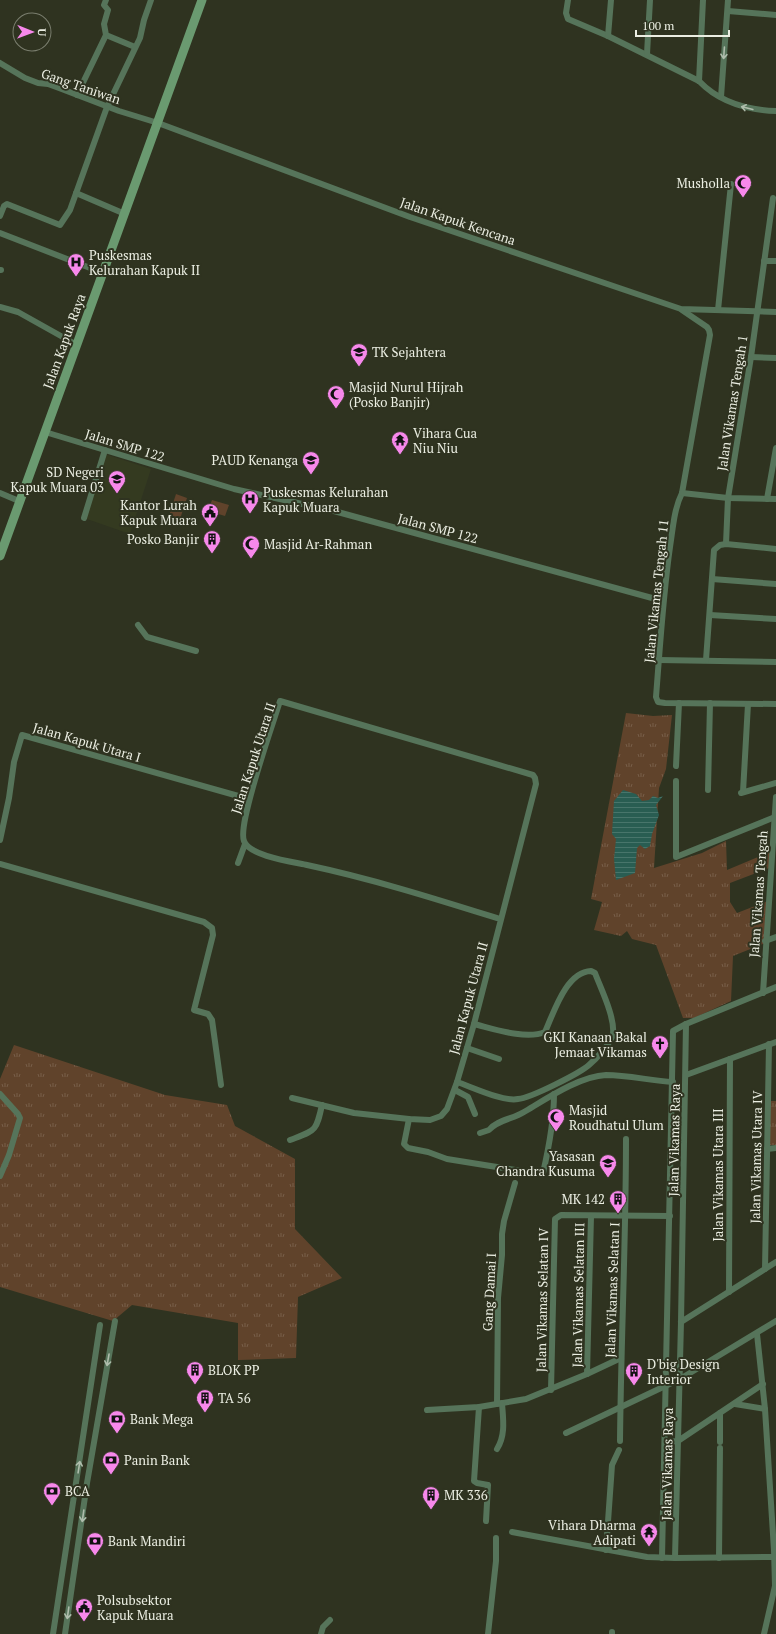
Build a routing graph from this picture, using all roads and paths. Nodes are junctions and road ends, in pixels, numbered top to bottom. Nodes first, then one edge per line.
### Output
1 (106, 0) edge
2 (151, 0) edge
3 (202, 0) edge
4 (568, 0) edge
5 (611, 0) edge
6 (650, 0) edge
7 (703, 0) edge
8 (728, 0) edge
9 (728, 12) junction
10 (776, 15) edge
11 (106, 35) junction
12 (608, 36) junction
13 (135, 47) junction
14 (647, 54) junction
15 (0, 63) edge
16 (699, 81) junction
17 (77, 95) junction
18 (721, 97) junction
19 (107, 107) junction
20 (776, 111) edge
21 (158, 122) junction
22 (731, 184) dead end
23 (76, 193) junction
24 (773, 198) dead end
25 (125, 214) junction
26 (0, 216) edge
27 (0, 233) edge
28 (764, 261) junction
29 (776, 261) edge
30 (103, 273) junction
31 (0, 306) edge
32 (681, 309) junction
33 (718, 310) junction
34 (757, 311) junction
35 (776, 312) edge
36 (77, 345) junction
37 (751, 357) junction
38 (776, 358) edge
39 (45, 432) junction
40 (776, 448) edge
41 (105, 450) junction
42 (0, 493) edge
43 (682, 493) junction
44 (728, 498) junction
45 (767, 499) junction
46 (776, 499) edge
47 (19, 501) junction
48 (84, 518) dead end
49 (726, 544) junction
50 (776, 549) edge
51 (0, 556) edge
52 (712, 580) junction
53 (776, 584) edge
54 (663, 601) junction
55 (710, 615) junction
56 (776, 619) edge
57 (138, 626) dead end
58 (196, 651) dead end
59 (659, 660) junction
60 (706, 660) junction
61 (776, 662) edge
62 (679, 703) junction
63 (710, 703) junction
64 (748, 704) junction
65 (776, 704) edge
66 (676, 766) dead end
67 (676, 781) dead end
68 (776, 783) edge
69 (708, 790) dead end
70 (776, 797) edge
71 (246, 799) junction
72 (775, 817) junction
73 (0, 840) edge
74 (245, 844) junction
75 (238, 863) dead end
76 (0, 864) edge
77 (500, 919) junction
78 (776, 937) edge
79 (765, 941) junction
80 (776, 987) edge
81 (763, 992) junction
82 (474, 1024) junction
83 (685, 1024) junction
84 (776, 1042) edge
85 (769, 1044) junction
86 (467, 1048) junction
87 (499, 1059) dead end
88 (730, 1059) junction
89 (686, 1075) junction
90 (457, 1082) junction
91 (673, 1082) junction
92 (221, 1085) dead end
93 (455, 1090) junction
94 (0, 1094) edge
95 (554, 1094) junction
96 (292, 1098) dead end
97 (768, 1099) junction
98 (776, 1099) edge
99 (322, 1105) junction
100 (475, 1114) dead end
101 (409, 1120) junction
102 (480, 1133) dead end
103 (626, 1139) dead end
104 (290, 1140) dead end
105 (776, 1148) edge
106 (767, 1149) junction
107 (0, 1176) edge
108 (515, 1183) dead end
109 (590, 1216) junction
110 (626, 1216) junction
111 (670, 1216) junction
112 (776, 1262) edge
113 (765, 1269) junction
114 (729, 1292) junction
115 (776, 1321) edge
116 (115, 1322) dead end
117 (681, 1322) junction
118 (100, 1325) dead end
119 (757, 1334) junction
120 (621, 1358) junction
121 (587, 1374) junction
122 (678, 1380) junction
123 (764, 1384) junction
124 (667, 1385) junction
125 (551, 1390) junction
126 (500, 1403) junction
127 (734, 1404) junction
128 (479, 1408) junction
129 (620, 1408) junction
130 (766, 1409) junction
131 (427, 1410) dead end
132 (720, 1413) junction
133 (566, 1433) dead end
134 (620, 1441) dead end
135 (677, 1441) junction
136 (667, 1442) junction
137 (497, 1449) dead end
138 (619, 1450) dead end
139 (486, 1521) dead end
140 (512, 1532) dead end
141 (496, 1538) dead end
142 (606, 1550) junction
143 (774, 1557) junction
144 (669, 1558) junction
145 (719, 1558) junction
146 (330, 1620) dead end
147 (53, 1634) edge
148 (65, 1634) edge
149 (321, 1634) edge
150 (488, 1634) edge
151 (764, 1634) edge

1 - 11 street
2 - 13 street
3 - 21 main road, Jalan Kapuk Raya
4 - 12 street
5 - 12 street
6 - 14 street
7 - 16 street
8 - 9 street
9 - 10 street
9 -> 18 street
11 - 13 street
11 - 17 street
12 - 14 street
13 - 19 street
14 - 16 street
15 - 17 street, Gang Taniwan
16 - 18 street
17 - 19 street, Gang Taniwan
20 -> 18 street
19 - 21 street, Gang Taniwan
19 - 23 street
21 - 25 main road, Jalan Kapuk Raya
21 - 32 street, Jalan Kapuk Kencana
22 - 33 street
23 - 25 street
23 - 26 street
24 - 28 street, Jalan Vikamas Tengah 1
25 - 30 main road, Jalan Kapuk Raya
27 - 30 street
28 - 29 street
28 - 34 street, Jalan Vikamas Tengah 1
30 - 36 main road, Jalan Kapuk Raya
31 - 36 street
32 - 33 street, Jalan Kapuk Kencana
32 - 43 street, Jalan Vikamas Tengah 11
33 - 34 street, Jalan Kapuk Kencana
34 - 35 street, Jalan Kapuk Kencana
34 - 37 street, Jalan Vikamas Tengah 1
36 - 39 main road, Jalan Kapuk Raya
37 - 38 street
37 - 44 street, Jalan Vikamas Tengah 1
39 - 41 street, Jalan SMP 122
39 - 47 main road, Jalan Kapuk Raya
40 - 45 street
41 - 48 street
41 - 54 street, Jalan SMP 122
42 - 47 street
43 - 44 street
43 - 54 street, Jalan Vikamas Tengah 11
44 - 45 street
44 - 49 street, Jalan Vikamas Tengah 1
45 - 46 street
47 - 51 main road, Jalan Kapuk Raya
49 - 50 street
49 - 52 street
52 - 53 street
52 - 55 street
54 - 59 street, Jalan Vikamas Tengah 11
55 - 56 street
55 - 60 street
57 - 58 street
59 - 60 street
59 - 62 street, Jalan Vikamas Tengah 11
60 - 61 street
62 - 63 street, Jalan Vikamas Tengah 11
62 - 66 street
63 - 64 street, Jalan Vikamas Tengah 11
63 - 69 street
64 - 65 street, Jalan Vikamas Tengah 11
64 - 68 street
67 - 72 street
70 - 72 street, Jalan Vikamas Tengah
71 - 73 street, Jalan Kapuk Utara I
71 - 74 street, Jalan Kapuk Utara II
71 - 77 street, Jalan Kapuk Utara II
72 - 79 street, Jalan Vikamas Tengah
74 - 75 street
74 - 77 street
76 - 92 street
77 - 82 street, Jalan Kapuk Utara II
78 - 79 street
79 - 81 street, Jalan Vikamas Tengah
80 - 81 street
81 - 83 street
82 - 86 street, Jalan Kapuk Utara II
82 - 90 street
83 - 89 street, Jalan Vikamas Raya
83 - 91 street, Jalan Vikamas Raya
84 - 85 street
85 - 88 street
85 - 97 street, Jalan Vikamas Utara IV
86 - 87 street
86 - 90 street, Jalan Kapuk Utara II
88 - 89 street
88 - 114 street, Jalan Vikamas Utara III
89 - 117 street, Jalan Vikamas Raya
90 - 93 street, Jalan Kapuk Utara II
91 - 95 street
91 - 111 street, Jalan Vikamas Raya
93 - 100 street
93 - 101 street, Jalan Kapuk Utara II
94 - 107 street
95 - 101 street
95 - 102 street
96 - 99 street
97 - 98 street
97 - 106 street, Jalan Vikamas Utara IV
99 - 101 street
99 - 104 street
103 - 110 street, Jalan Vikamas Selatan I
105 - 106 street
106 - 113 street, Jalan Vikamas Utara IV
108 - 126 street, Gang Damai I
109 - 110 street
109 - 121 street, Jalan Vikamas Selatan III
109 - 125 street, Jalan Vikamas Selatan IV
110 - 111 street
110 - 120 street, Jalan Vikamas Selatan I
111 - 124 street, Jalan Vikamas Raya
112 - 113 street
113 - 114 street
114 - 117 street
115 - 119 street
116 -> 148 street
117 - 122 street, Jalan Vikamas Raya
147 -> 118 street
119 - 122 street
119 - 123 street
120 - 121 street
120 - 129 street, Jalan Vikamas Selatan I
121 - 125 street
122 - 124 street
122 - 135 street, Jalan Vikamas Raya
123 - 127 street
123 - 130 street
124 - 129 street
124 - 136 street, Jalan Vikamas Raya
125 - 126 street
126 - 128 street
126 - 137 street, Gang Damai I
127 - 130 street
127 - 132 street
128 - 131 street
128 - 139 street
129 - 133 street
129 - 134 street, Jalan Vikamas Selatan I
130 - 143 street
132 - 135 street
132 - 145 street
135 - 136 street
135 - 144 street, Jalan Vikamas Raya
136 - 144 street, Jalan Vikamas Raya
138 - 142 street
140 - 142 street
141 - 150 street
142 - 144 street
143 - 145 street
143 - 151 street
144 - 145 street
146 - 149 street

